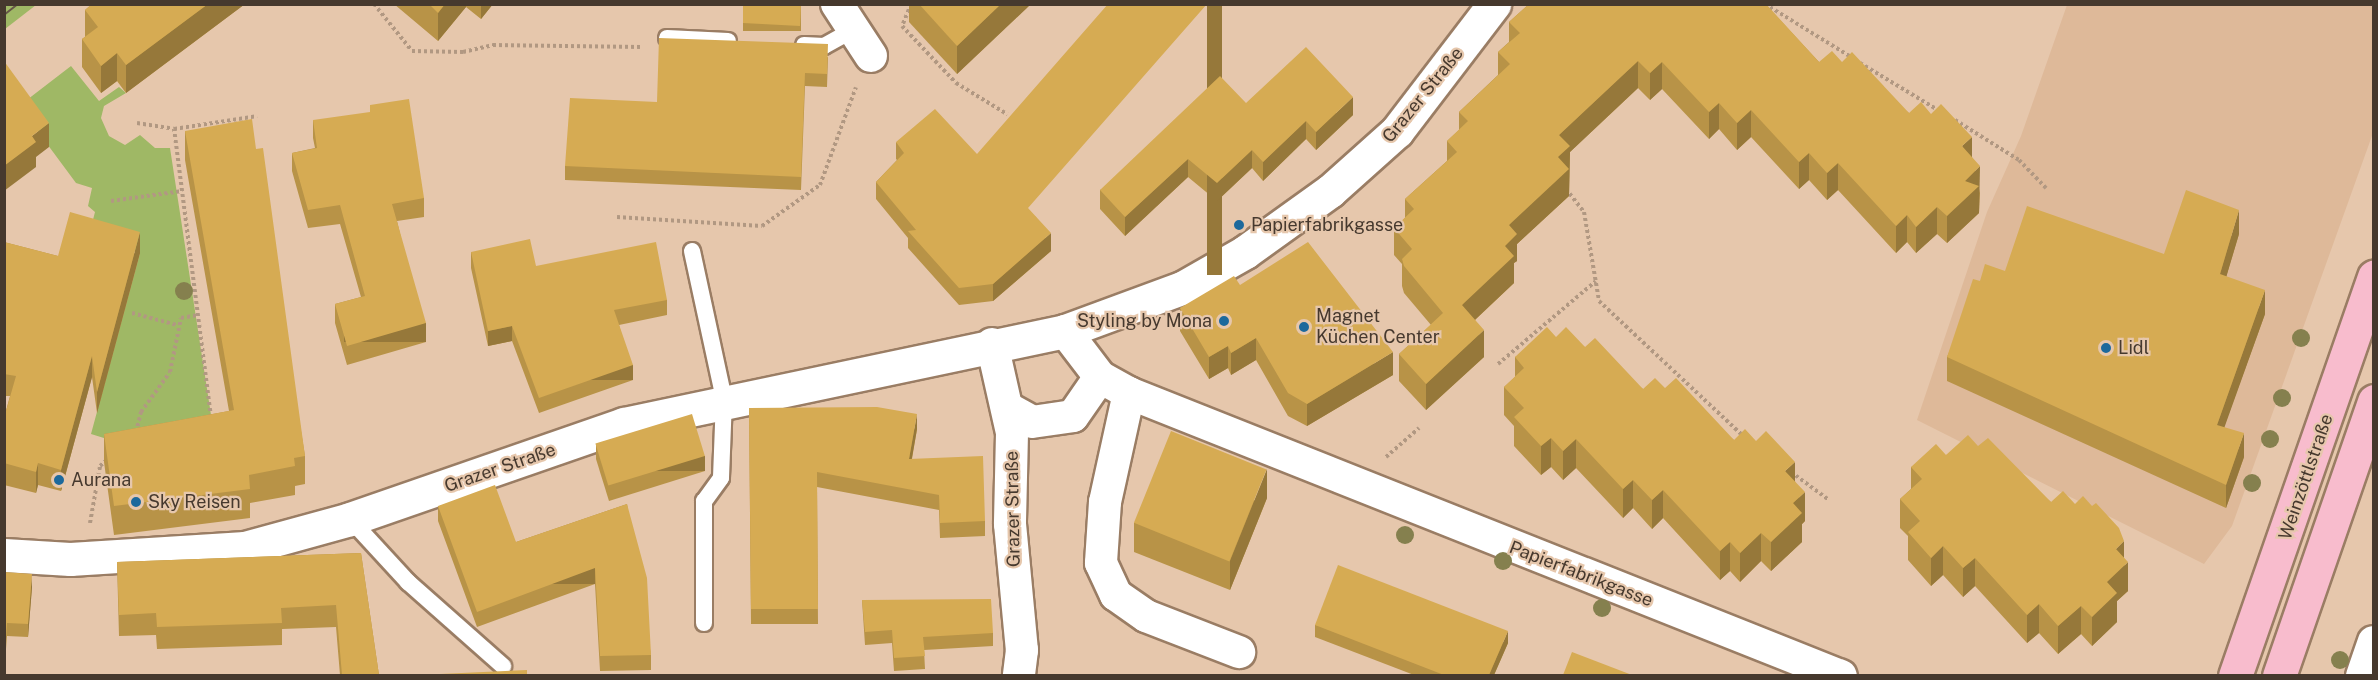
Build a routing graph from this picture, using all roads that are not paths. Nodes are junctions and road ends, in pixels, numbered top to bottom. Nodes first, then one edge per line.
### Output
1 (1494, 4) edge
2 (845, 17) edge
3 (667, 38) edge
4 (745, 42) edge
5 (790, 44) edge
6 (871, 56) road end
7 (692, 251) dead end
8 (2373, 276) edge
9 (1065, 331) junction
10 (992, 344) junction
11 (1100, 377) junction
12 (1129, 393) junction
13 (724, 399) junction
14 (2373, 401) edge
15 (1009, 409) junction
16 (350, 519) junction
17 (4, 555) edge
18 (704, 623) dead end
19 (2373, 642) edge
20 (1239, 652) dead end
21 (503, 666) dead end
22 (1796, 667) edge
23 (1019, 675) edge
24 (1840, 675) edge
25 (2235, 675) edge
26 (2279, 675) edge
27 (2362, 675) edge

1 - 9 street, Grazer Straße
2 - 5 lane
2 - 6 street
3 - 4 lane
7 - 13 lane
8 - 25 main road, Weinzöttlstraße
9 - 10 street, Grazer Straße
9 - 11 street, Papierfabrikgasse
10 - 13 street, Grazer Straße
10 - 15 street, Grazer Straße
11 - 12 street, Papierfabrikgasse
11 - 15 street
12 - 20 street
12 - 22 street, Papierfabrikgasse
13 - 16 street, Grazer Straße
13 - 18 lane
14 - 26 main road
15 - 23 street, Grazer Straße
16 - 17 street, Grazer Straße
16 - 21 lane
19 - 27 street
22 - 24 street, Papierfabrikgasse

